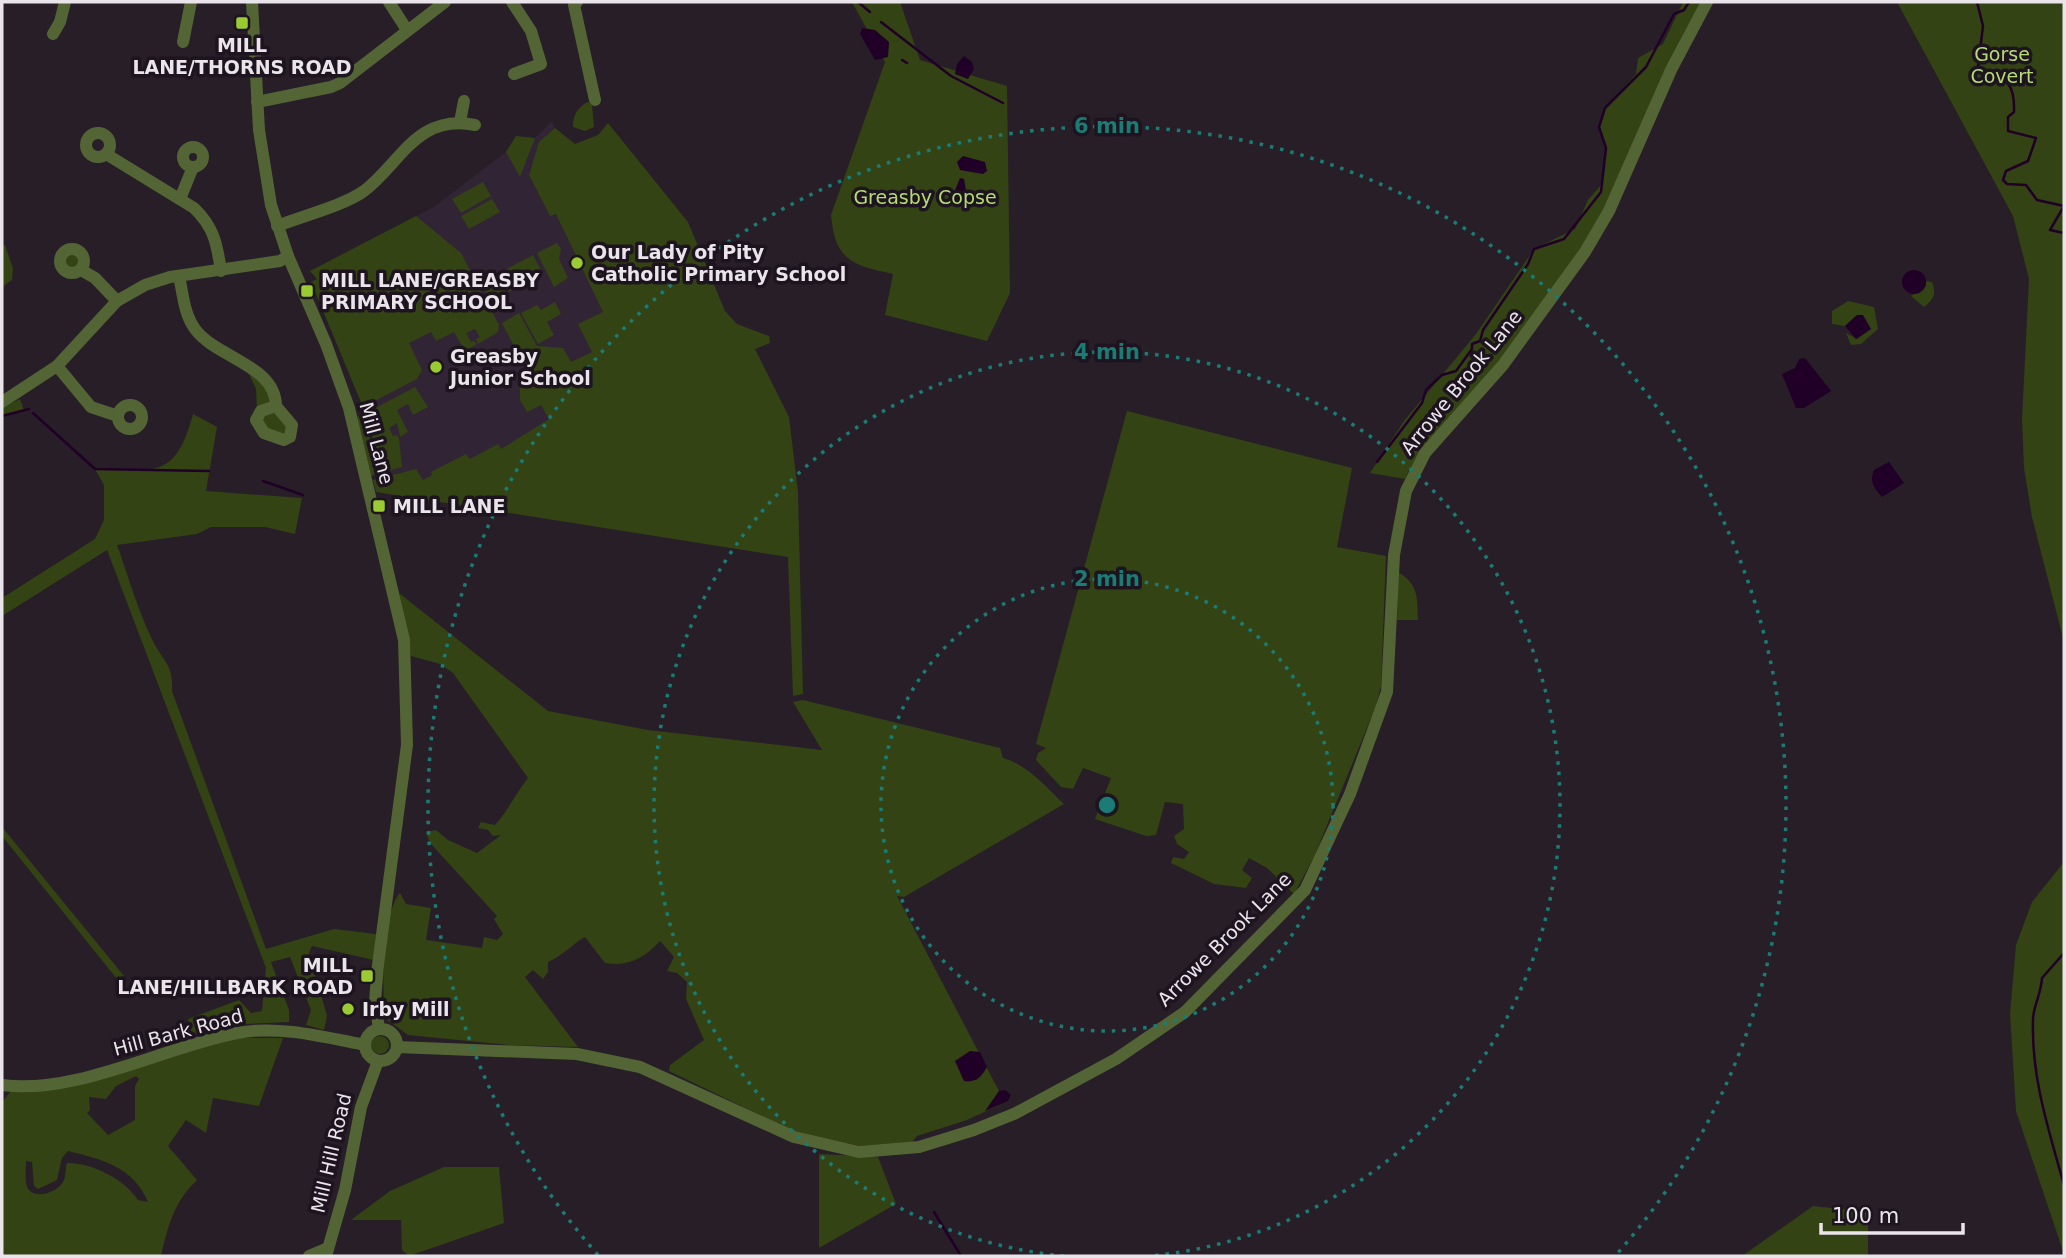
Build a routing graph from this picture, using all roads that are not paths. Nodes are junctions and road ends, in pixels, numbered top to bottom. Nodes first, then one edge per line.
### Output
1 (65, 2) edge
2 (191, 2) edge
3 (252, 2) edge
4 (389, 2) edge
5 (445, 2) edge
6 (512, 2) edge
7 (1707, 2) edge
8 (576, 4) edge
9 (407, 30) junction
10 (53, 34) dead end
11 (183, 42) dead end
12 (514, 74) dead end
13 (596, 100) dead end
14 (464, 101) dead end
15 (257, 102) junction
16 (460, 122) junction
17 (475, 125) dead end
18 (106, 154) dead end
19 (193, 167) dead end
20 (180, 199) junction
21 (277, 226) junction
22 (288, 256) junction
23 (81, 270) dead end
24 (221, 271) junction
25 (179, 276) junction
26 (117, 301) junction
27 (57, 366) junction
28 (4, 397) edge
29 (276, 406) dead end
30 (118, 416) dead end
31 (379, 1029) junction
32 (365, 1045) junction
33 (397, 1047) junction
34 (378, 1061) junction
35 (2, 1085) edge
36 (327, 1252) edge
37 (309, 1256) edge

1 - 10 street
2 - 11 street
3 - 15 street, Mill Lane
4 - 9 street
5 - 9 street
6 - 12 street
7 - 33 street, Arrowe Brook Lane
8 - 13 street
9 - 15 street
14 - 16 street
15 - 21 street, Mill Lane
16 - 17 street
16 - 21 street
18 - 20 street
19 - 20 street
20 - 24 street
21 - 22 street, Mill Lane
22 - 24 street
22 - 31 street, Mill Lane
23 - 26 street
24 - 25 street
25 - 26 street
25 - 29 street
26 - 27 street
27 - 28 street
27 - 30 street
31 - 32 street
31 - 33 street
32 - 34 street
32 - 35 street, Hill Bark Road
33 - 34 street
34 - 36 street, Mill Hill Road
36 - 37 street

